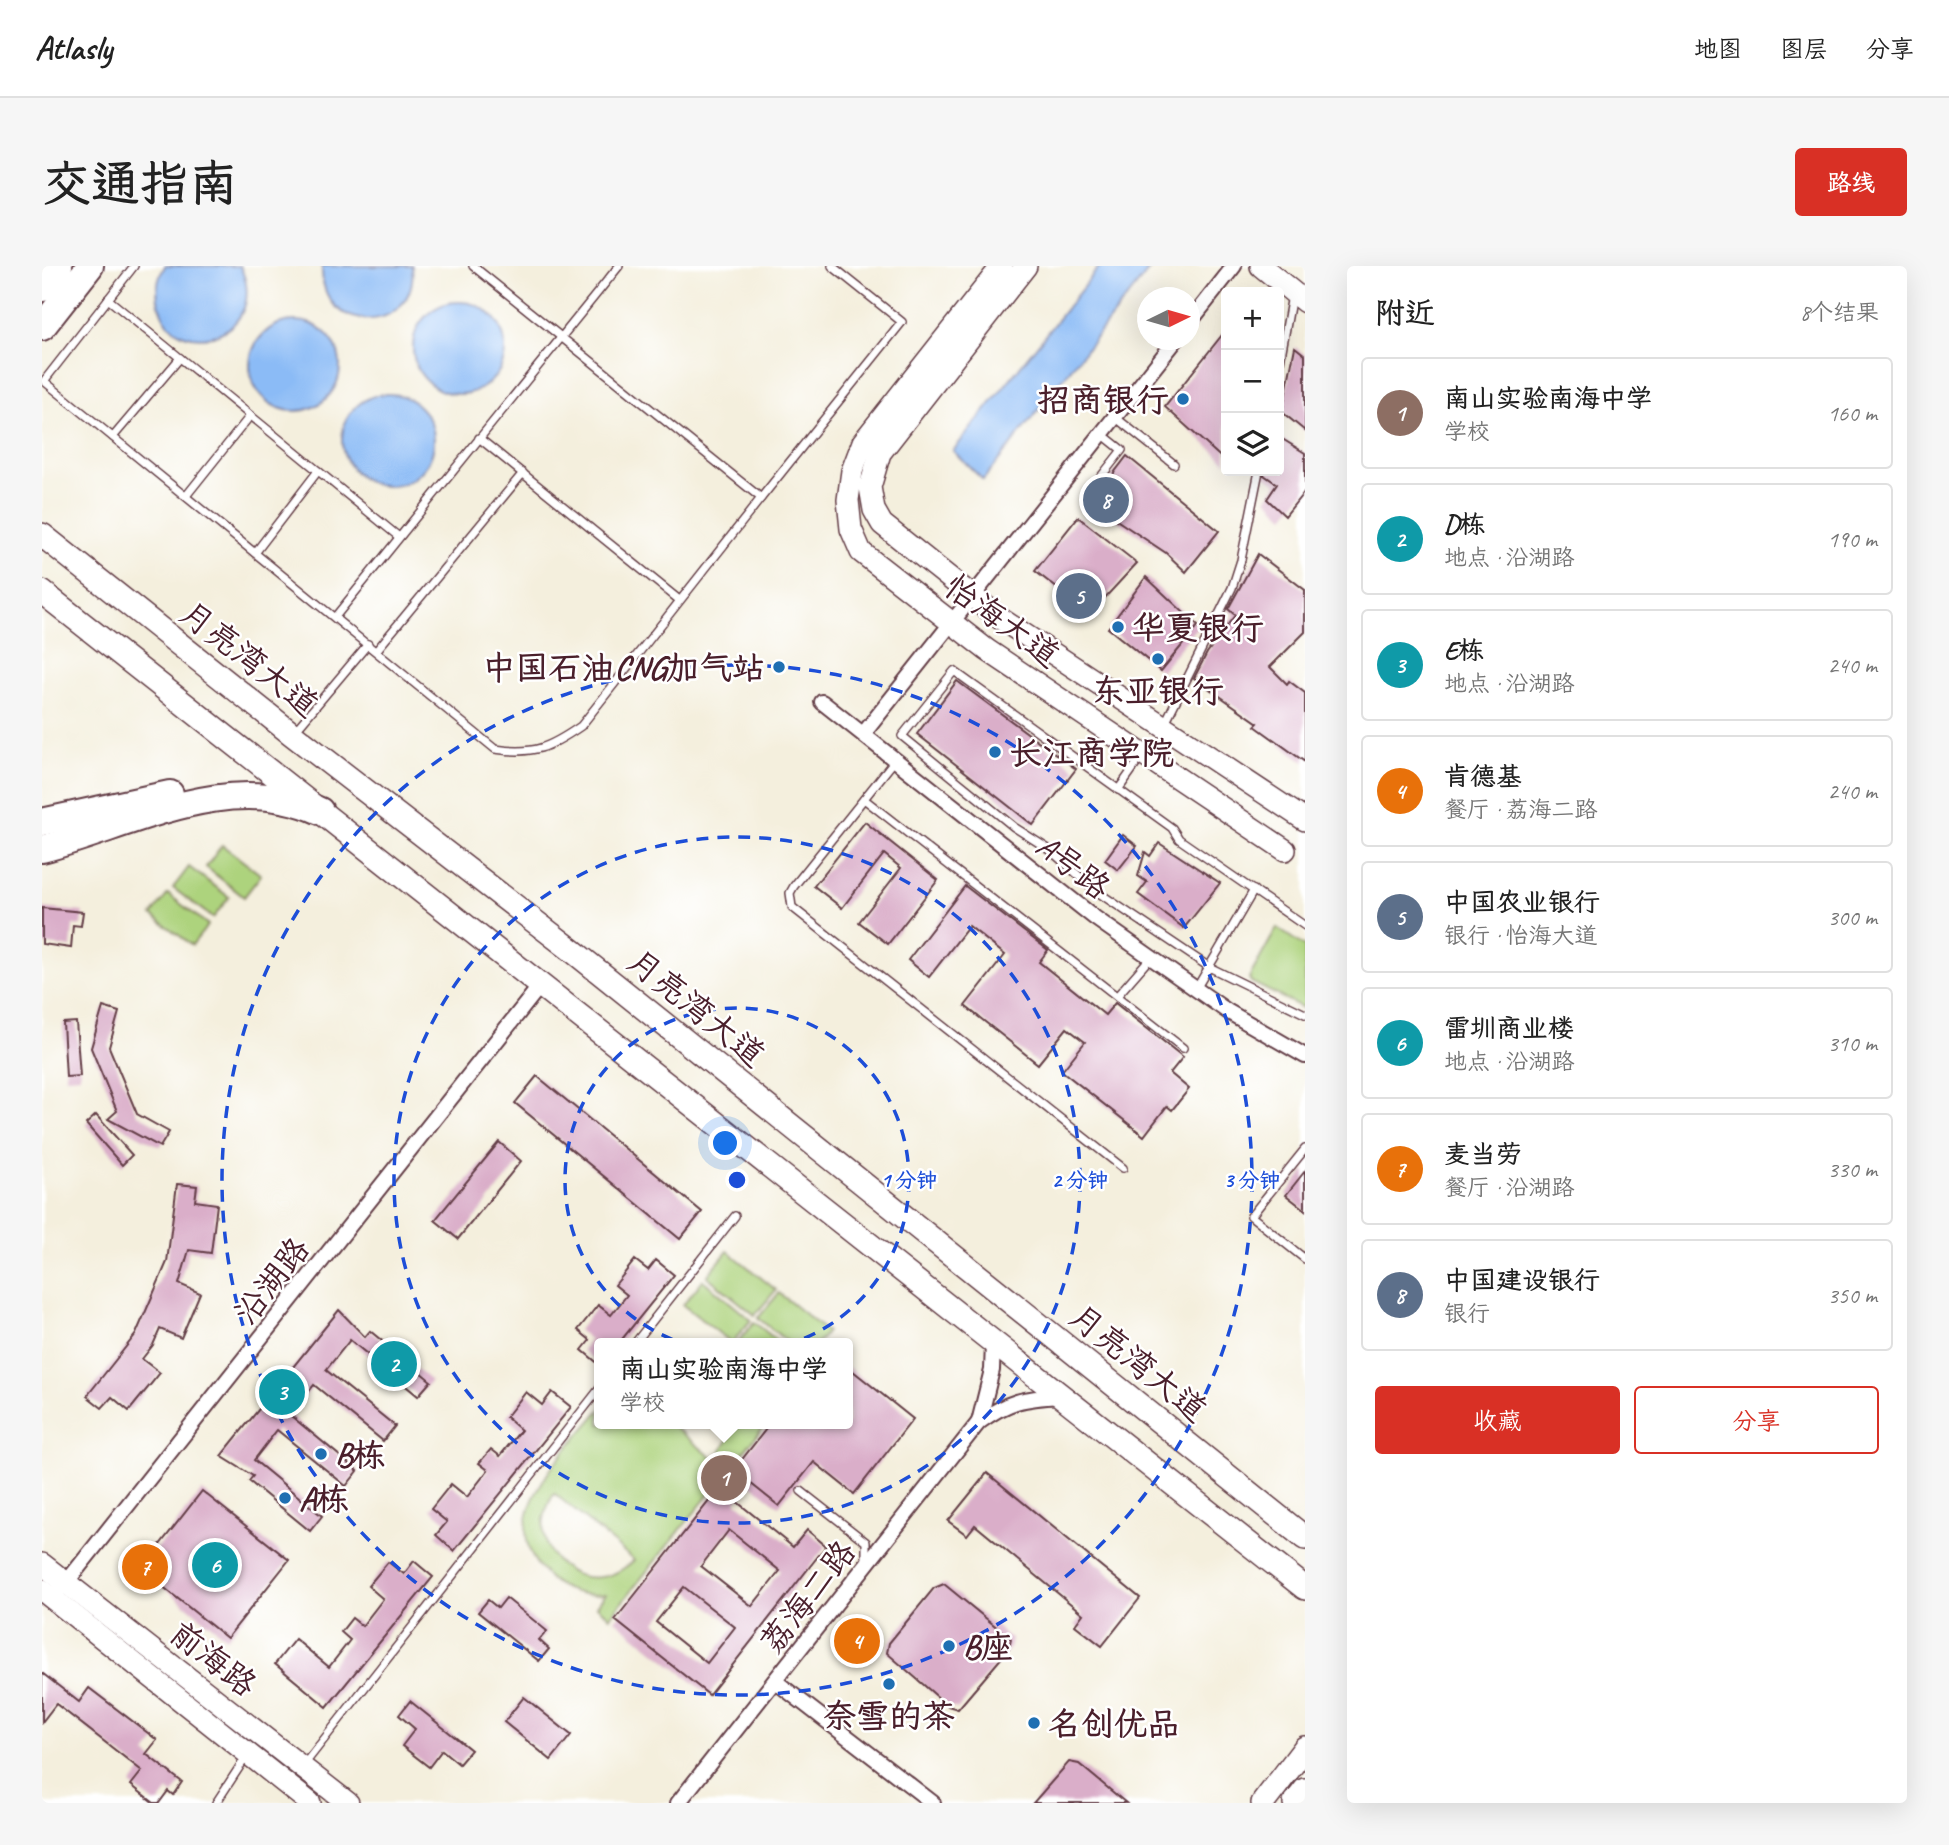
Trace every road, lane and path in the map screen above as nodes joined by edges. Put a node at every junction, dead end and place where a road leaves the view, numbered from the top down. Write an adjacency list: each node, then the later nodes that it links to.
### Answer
1 (60, 266): 12 (highway)
2 (90, 266): 16 (highway)
3 (134, 266): 14 (lane)
4 (473, 266): 17 (lane)
5 (606, 266): 11 (lane)
6 (832, 266): 33 (lane)
7 (1002, 266): 26 (street)
8 (1026, 266): 26 (street)
9 (1234, 266): 15 (street)
10 (1261, 266): 13 (street)
11 (616, 269): 17 (lane)
12 (42, 288)
13 (1299, 297): 19 (lane)
14 (108, 299): 20 (lane); 24 (lane)
15 (1200, 309)
16 (42, 327)
17 (561, 337): 25 (lane); 33 (lane)
18 (1168, 350): 22 (street)
19 (1284, 350)
20 (180, 358): 21 (lane); 24 (lane)
21 (250, 415): 28 (lane); 32 (lane)
22 (1115, 417): 23 (street); 27 (lane)
23 (1101, 434): 31 (lane); 38 (street)
24 (113, 437): 32 (lane)
25 (480, 438): 29 (lane); 35 (lane)
26 (872, 448): 38 (street, 怡海大道); 41 (street, 怡海大道)
27 (1174, 464)
28 (318, 471): 35 (lane); 36 (lane)
29 (523, 473): 39 (lane); 43 (lane)
30 (1258, 476): 45 (lane)
31 (1088, 493)
32 (186, 496): 36 (lane)
33 (761, 498): 39 (lane)
34 (42, 535): 47 (main road, 月亮湾大道)
35 (399, 537): 40 (lane)
36 (255, 553): 40 (lane)
37 (42, 592): 53 (main road)
38 (972, 597): 41 (street); 45 (street, 怡海大道)
39 (678, 599): 43 (lane)
40 (335, 617): 42 (lane)
41 (951, 622): 46 (street); 48 (street, 怡海大道)
42 (368, 644): 43 (lane); 47 (lane)
43 (376, 651)
44 (822, 702): 46 (street, A号路)
45 (1164, 727): 54 (street, 怡海大道)
46 (864, 733): 49 (street, A号路)
47 (292, 734): 78 (main road, 月亮湾大道)
48 (1143, 755): 50 (lane); 57 (street, 怡海大道)
49 (895, 760): 52 (lane); 60 (street, A号路)
50 (1118, 790): 58 (lane); 61 (lane)
51 (248, 795): 53 (highway); 55 (highway); 56 (highway)
52 (864, 799): 64 (lane); 69 (lane)
53 (320, 811): 62 (main road)
54 (1305, 820)
55 (42, 822)
56 (42, 849)
57 (1286, 850)
58 (1254, 890): 59 (lane); 61 (lane)
59 (1305, 926)
60 (1150, 957): 63 (street, A号路); 64 (lane)
61 (1209, 967): 63 (lane); 65 (lane)
62 (539, 987): 73 (main road); 82 (street, 沿湖路)
63 (1196, 989): 67 (street, A号路)
64 (1117, 996): 66 (lane)
65 (1305, 1014)
66 (1183, 1048)
67 (1305, 1056)
68 (1305, 1149): 71 (lane)
69 (1122, 1168)
70 (735, 1216): 72 (lane)
71 (1305, 1259)
72 (639, 1338)
73 (993, 1343): 75 (main road); 76 (street, 荔海二路)
74 (594, 1396): 86 (lane)
75 (1060, 1396): 76 (street, 荔海二路); 81 (main road)
76 (979, 1423): 80 (street, 荔海二路)
77 (800, 1491): 80 (lane)
78 (1305, 1538)
79 (42, 1564): 82 (street, 前海路)
80 (866, 1565): 83 (street, 荔海二路)
81 (1304, 1588)
82 (51, 1594): 85 (street, 前海路); 86 (street, 前海路)
83 (775, 1681): 91 (street, 荔海二路); 92 (street)
84 (1305, 1748): 93 (main road)
85 (248, 1753): 88 (lane); 89 (street, 前海路)
86 (303, 1767): 90 (street, 前海路)
87 (1305, 1790): 94 (main road)
88 (216, 1803)
89 (310, 1803)
90 (348, 1803)
91 (678, 1803)
92 (933, 1803)
93 (1263, 1803)
94 (1295, 1803)

